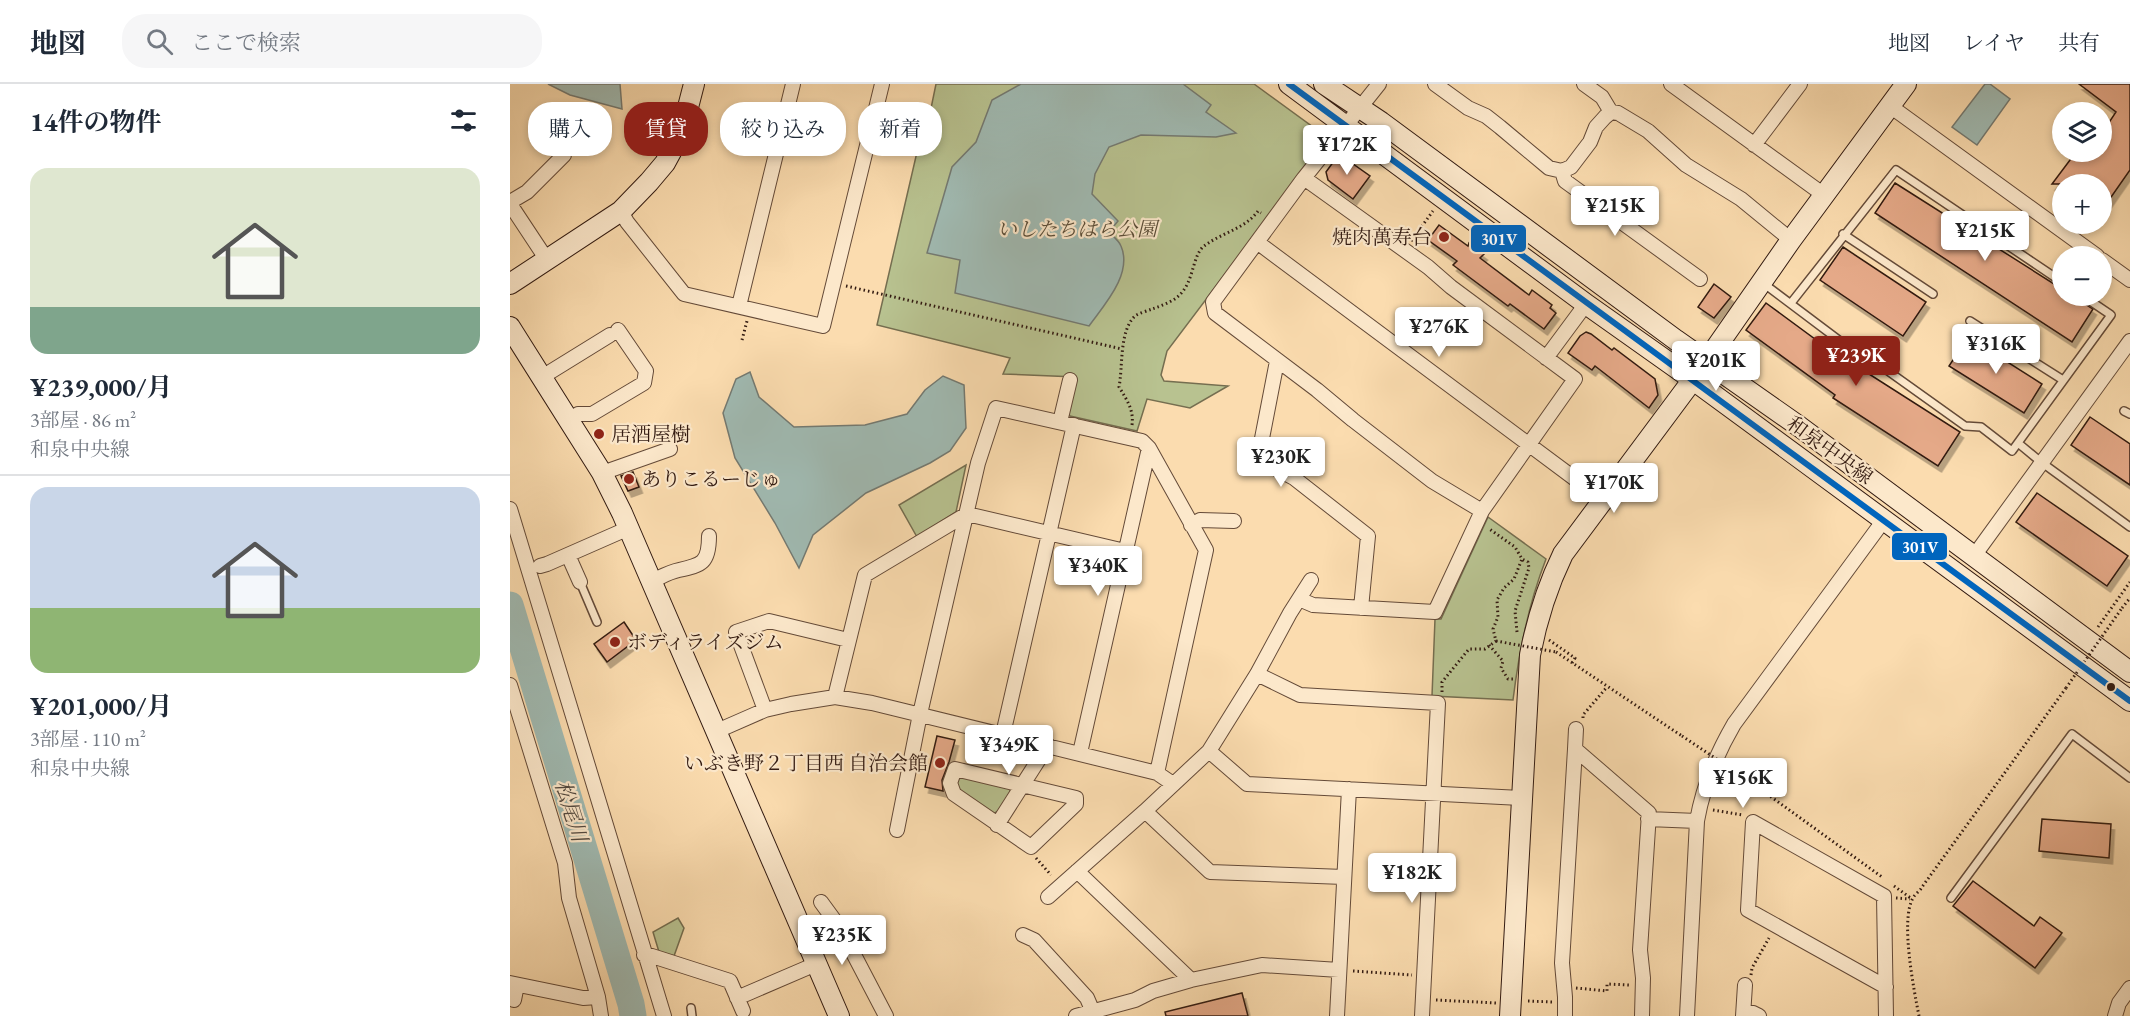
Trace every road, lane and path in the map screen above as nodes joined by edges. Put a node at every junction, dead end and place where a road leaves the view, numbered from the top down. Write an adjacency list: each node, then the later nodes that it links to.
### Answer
1 (694, 84): 25 (street)
2 (793, 84): 43 (street)
3 (882, 84): 39 (street)
4 (1288, 84): 15 (street, 和泉中央線)
5 (1324, 84): 13 (street, 和泉中央線)
6 (1378, 84): 13 (street)
7 (1435, 84): 19 (street)
8 (1584, 84): 14 (street)
9 (1671, 84): 16 (street)
10 (1800, 84): 16 (street)
11 (1906, 84): 12 (street)
12 (1890, 106): 22 (street); 30 (street)
13 (1359, 108): 15 (street); 51 (street, 和泉中央線)
14 (1611, 112): 19 (street); 28 (street)
15 (1344, 126): 20 (street); 42 (street, 和泉中央線)
16 (1754, 146): 22 (street)
17 (563, 156): 18 (street)
18 (548, 171): 21 (street); 23 (street)
19 (1562, 171): 35 (street)
20 (1304, 178): 26 (street); 31 (street)
21 (559, 181)
22 (1824, 195): 28 (street)
23 (510, 203): 32 (street)
24 (1433, 211): 31 (path)
25 (621, 212): 32 (street); 43 (street)
26 (1272, 221): 29 (street); 48 (path)
27 (1843, 234): 34 (lane); 40 (lane); 41 (lane)
28 (1791, 240): 37 (street)
29 (1257, 242): 50 (street); 62 (street)
30 (2083, 246)
31 (1404, 250): 49 (street)
32 (547, 260): 38 (street)
33 (2112, 267): 36 (street)
34 (2052, 275)
35 (1700, 279)
36 (2130, 280)
37 (1761, 282): 41 (lane); 51 (street)
38 (510, 284)
39 (834, 284): 43 (street); 48 (path)
40 (1933, 294)
41 (1791, 303): 61 (lane)
42 (1586, 304): 49 (street); 55 (street, 和泉中央線)
43 (739, 306)
44 (2098, 306): 57 (lane)
45 (1970, 321): 57 (lane)
46 (510, 327): 54 (street)
47 (2130, 341): 65 (street)
48 (1122, 349): 60 (path)
49 (1546, 357): 62 (street)
50 (1277, 361): 70 (street); 89 (street)
51 (1706, 362): 55 (street); 80 (street, 和泉中央線)
52 (660, 365): 53 (street)
53 (646, 371): 54 (street); 58 (street)
54 (542, 377): 58 (street)
55 (1692, 379): 67 (street); 71 (street, 和泉中央線)
56 (1070, 380): 59 (street)
57 (2063, 380): 61 (lane)
58 (569, 419): 66 (street)
59 (1067, 424): 60 (street); 69 (street); 76 (street)
60 (1130, 439): 63 (street)
61 (2018, 443): 65 (lane)
62 (1528, 444): 67 (street); 70 (street)
63 (1149, 448): 73 (street); 78 (street)
64 (670, 449): 66 (street)
65 (2042, 462): 74 (lane); 80 (street)
66 (602, 472): 75 (street)
67 (1602, 499): 124 (street)
68 (510, 509): 146 (street)
69 (967, 514): 76 (street); 93 (street); 107 (street)
70 (1479, 516): 81 (path); 89 (street)
71 (1884, 520): 105 (street, 和泉中央線); 129 (street)
72 (1234, 521): 73 (street)
73 (1191, 525): 116 (street)
74 (2130, 527)
75 (629, 528): 79 (street); 84 (street)
76 (1049, 533): 78 (street); 111 (street)
77 (710, 536): 84 (street)
78 (1125, 551): 115 (street)
79 (568, 555): 82 (street); 85 (street)
80 (1974, 556): 98 (street, 和泉中央線)
81 (1522, 559): 94 (path); 96 (path)
82 (540, 566)
83 (1311, 580): 88 (street)
84 (652, 581): 110 (street)
85 (580, 582): 90 (lane)
86 (2130, 582): 91 (path)
87 (2130, 598): 140 (path, bridge)
88 (1299, 599): 89 (street); 99 (street)
89 (1361, 608)
90 (597, 622)
91 (2098, 627)
92 (1545, 637): 97 (path)
93 (848, 640): 104 (street); 106 (street)
94 (1496, 641): 95 (path); 97 (path, bridge)
95 (1489, 645): 100 (path); 101 (path)
96 (1515, 648)
97 (1572, 663): 103 (path)
98 (2130, 672)
99 (1257, 674): 114 (street); 123 (street)
100 (1448, 674)
101 (1517, 680)
102 (510, 685): 158 (street)
103 (1607, 687): 108 (path); 119 (path, bridge)
104 (835, 697): 106 (street); 107 (street)
105 (2130, 701)
106 (765, 710): 110 (street)
107 (920, 714): 111 (street); 131 (street)
108 (1583, 715)
109 (1576, 729): 113 (street)
110 (717, 731): 148 (street)
111 (1003, 734): 112 (street)
112 (1048, 745): 115 (street); 120 (street)
113 (1575, 749): 128 (street); 156 (street)
114 (1209, 751): 121 (street); 122 (street)
115 (1080, 753): 116 (street)
116 (1157, 772): 121 (street)
117 (1721, 775): 119 (path)
118 (2130, 778): 139 (lane)
119 (1752, 783): 135 (path)
120 (1022, 784): 130 (street); 130 (street); 132 (street)
121 (1173, 784): 126 (street)
122 (1349, 789): 123 (street); 134 (street)
123 (1434, 793): 124 (street); 150 (street)
124 (1521, 798): 163 (street)
125 (1711, 809): 127 (path)
126 (1145, 811): 133 (street); 134 (street)
127 (1731, 813)
128 (1648, 819): 129 (street); 154 (street)
129 (1697, 821): 175 (street)
130 (997, 825): 132 (street)
131 (897, 830)
132 (1031, 847): 136 (path)
133 (1077, 871): 136 (street); 151 (street)
134 (1344, 877): 149 (street)
135 (1884, 879)
136 (1060, 885): 138 (street)
137 (1893, 885): 140 (path)
138 (1048, 897)
139 (1951, 898)
140 (1912, 899): 178 (path)
141 (821, 902): 162 (street)
142 (1776, 925): 147 (path); 155 (street); 155 (street)
143 (1023, 935): 145 (street)
144 (1054, 939): 145 (street)
145 (1042, 949): 165 (street)
146 (644, 955): 159 (street); 168 (street)
147 (1755, 962)
148 (816, 964): 159 (street); 169 (street)
149 (1339, 970): 150 (path); 151 (street); 171 (street)
150 (1424, 975): 160 (street)
151 (1191, 980): 165 (street)
152 (513, 984): 158 (street); 161 (street)
153 (1744, 985): 166 (street)
154 (1643, 986): 156 (path); 174 (street)
155 (1886, 987): 177 (street)
156 (1565, 988): 173 (street)
157 (2130, 988): 179 (street)
158 (598, 997): 167 (street)
159 (737, 998): 164 (street)
160 (1423, 999): 163 (path); 172 (street)
161 (514, 1000)
162 (886, 1006)
163 (1505, 1009)
164 (743, 1011)
165 (1093, 1012): 170 (street)
166 (1744, 1014): 176 (street)
167 (601, 1016)
168 (664, 1016)
169 (839, 1016)
170 (1076, 1016)
171 (1337, 1016)
172 (1422, 1016)
173 (1565, 1016)
174 (1642, 1016)
175 (1687, 1016)
176 (1759, 1016)
177 (1886, 1016)
178 (1919, 1016)
179 (2115, 1016)

